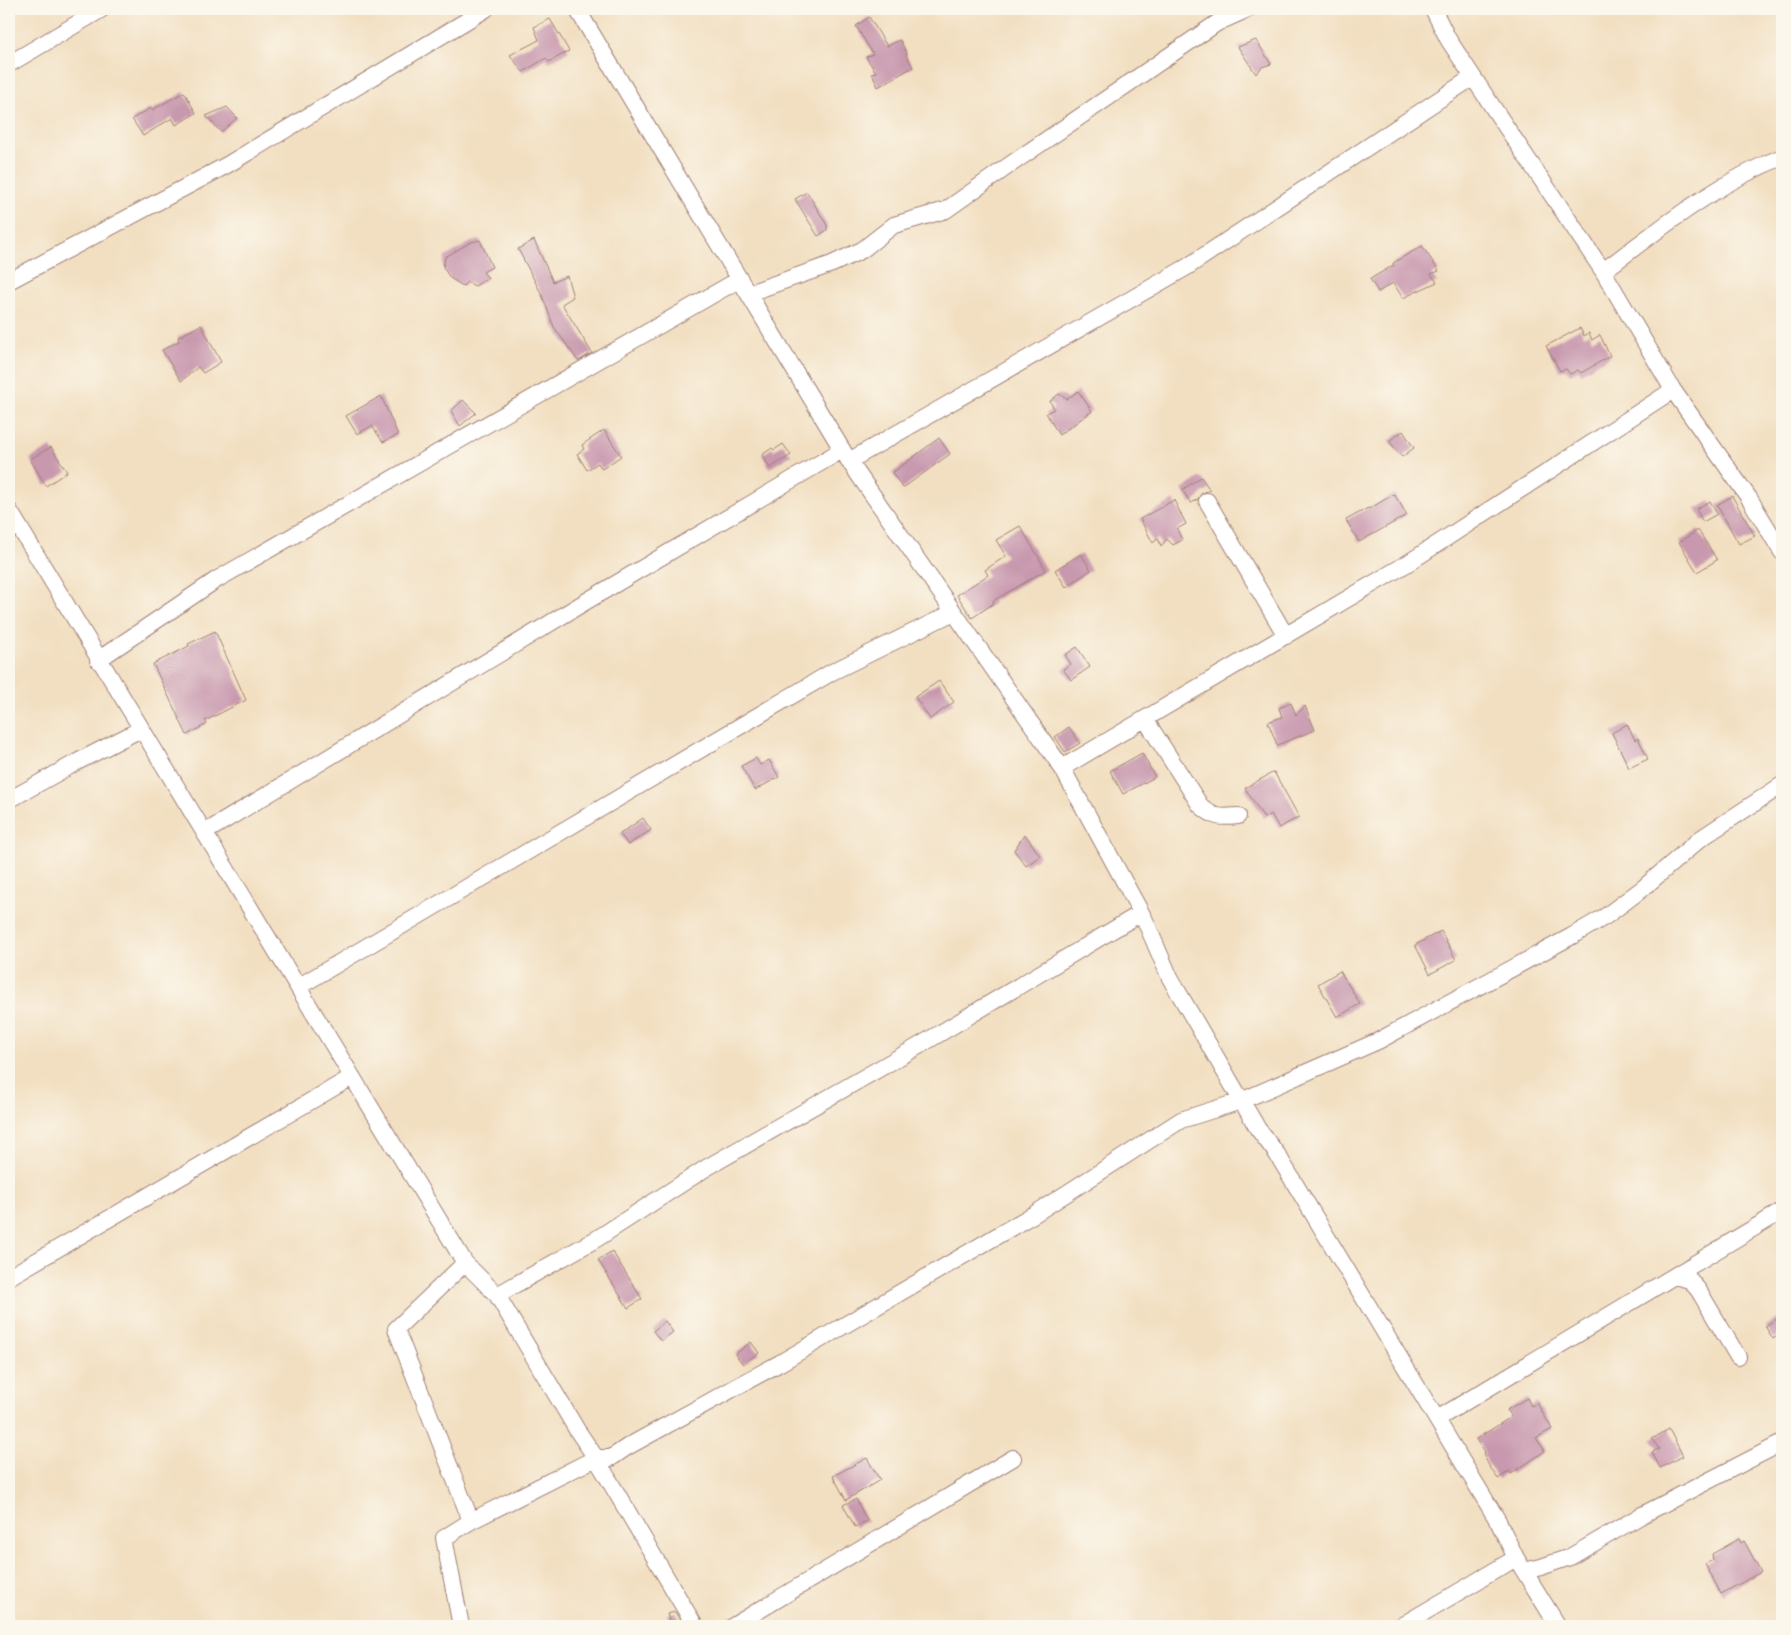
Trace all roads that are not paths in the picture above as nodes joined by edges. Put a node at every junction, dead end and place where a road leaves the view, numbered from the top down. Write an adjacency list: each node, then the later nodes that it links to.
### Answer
1 (102, 9): 6 (street)
2 (486, 9): 11 (street)
3 (577, 9): 10 (street)
4 (1248, 9): 12 (street)
5 (1433, 9): 7 (street)
6 (9, 64)
7 (1473, 77): 9 (street); 14 (street)
8 (1782, 157): 9 (street)
9 (1603, 271): 13 (street)
10 (740, 279): 12 (street); 20 (street)
11 (9, 281)
12 (749, 293): 14 (street)
13 (1673, 390): 17 (street); 19 (street)
14 (845, 455): 18 (street); 27 (street)
15 (1206, 501): 19 (street)
16 (9, 510): 20 (street)
17 (1782, 552)
18 (952, 613): 23 (street); 29 (street)
19 (1286, 636): 21 (street)
20 (98, 660): 22 (street)
21 (1145, 719): 23 (street); 26 (street)
22 (141, 729): 25 (street); 27 (street)
23 (1062, 768): 28 (street)
24 (1782, 785): 31 (street)
25 (9, 800)
26 (1238, 816)
27 (204, 833): 29 (street)
28 (1141, 913): 31 (street); 36 (street)
29 (298, 987): 30 (street)
30 (352, 1077): 33 (street); 35 (street)
31 (1241, 1101): 38 (street); 40 (street)
32 (1782, 1212): 34 (street)
33 (465, 1263): 36 (street); 42 (street)
34 (1674, 1276): 37 (street); 38 (street)
35 (9, 1277)
36 (496, 1295): 40 (street)
37 (1738, 1357)
38 (1438, 1419): 43 (street)
39 (1782, 1443): 43 (street)
40 (596, 1458): 42 (street); 45 (street)
41 (1013, 1458): 46 (street)
42 (471, 1521): 44 (street)
43 (1520, 1565): 47 (street); 48 (street)
44 (461, 1626)
45 (695, 1626)
46 (733, 1626)
47 (1401, 1626)
48 (1558, 1626)

